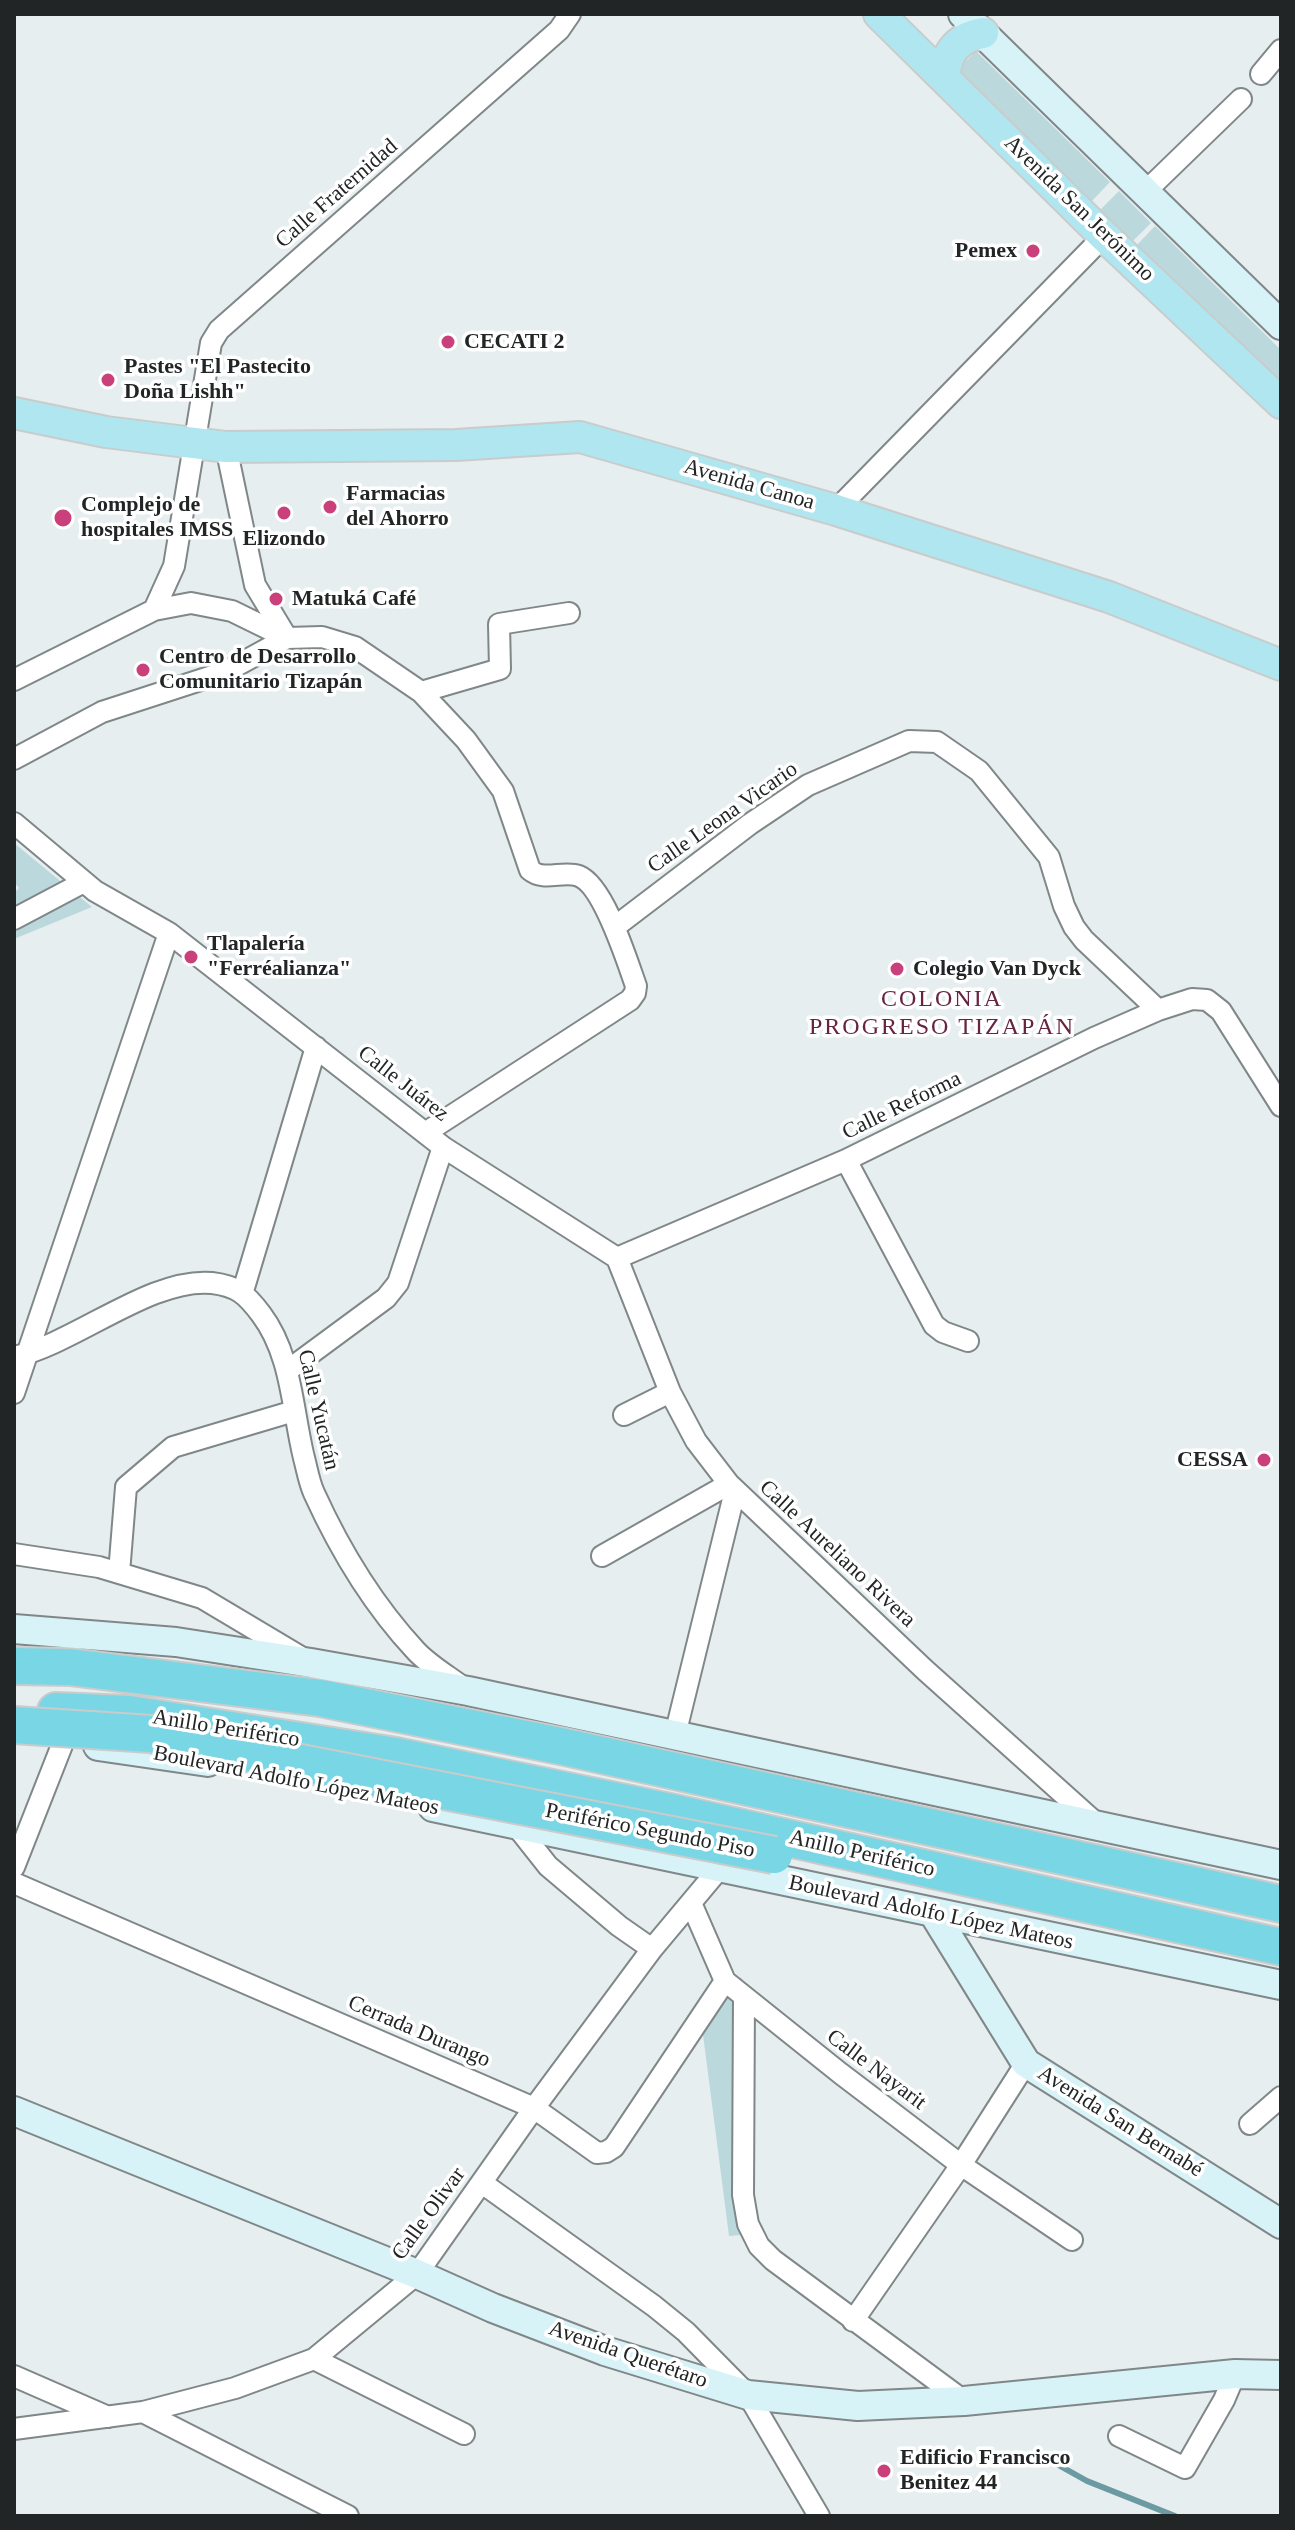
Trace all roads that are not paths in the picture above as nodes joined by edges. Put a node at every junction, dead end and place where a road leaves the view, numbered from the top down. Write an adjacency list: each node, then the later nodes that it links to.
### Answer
1 (570, 14): 13 (street, Calle Fraternidad)
2 (879, 14): 6 (main road, Avenida San Jerónimo)
3 (973, 23): 6 (main road); 8 (main road)
4 (1281, 50): 5 (street)
5 (1261, 74)
6 (945, 76): 9 (main road, Avenida San Jerónimo)
7 (1241, 99): 8 (street)
8 (1144, 193): 10 (main road)
9 (1104, 236): 11 (main road, Avenida San Jerónimo); 15 (street)
10 (1281, 325)
11 (1281, 403)
12 (14, 413): 13 (main road, Avenida Canoa)
13 (194, 442): 14 (main road, Avenida Canoa); 16 (street, Calle Fraternidad)
14 (226, 447): 15 (main road, Avenida Canoa); 18 (street)
15 (836, 510): 19 (main road, Avenida Canoa)
16 (154, 610): 18 (street); 20 (street)
17 (569, 613): 21 (street)
18 (287, 638): 21 (street); 22 (street)
19 (1281, 665)
20 (14, 680)
21 (421, 692): 26 (street)
22 (14, 759)
23 (14, 823): 24 (street, Calle Juárez)
24 (84, 882): 25 (street); 27 (street, Calle Juárez)
25 (14, 919)
26 (616, 926): 28 (street, Calle Leona Vicario); 31 (street)
27 (169, 933): 29 (street, Calle Juárez); 37 (street)
28 (1158, 1010): 30 (street, Calle Reforma); 33 (street, Calle Reforma)
29 (316, 1047): 31 (street, Calle Juárez); 35 (street)
30 (1281, 1106)
31 (425, 1133): 32 (street, Calle Juárez)
32 (443, 1147): 34 (street, Calle Juárez); 38 (street)
33 (846, 1160): 34 (street, Calle Reforma); 36 (street)
34 (617, 1258): 39 (street, Calle Aureliano Rivera)
35 (243, 1291): 37 (street); 38 (street, Calle Yucatán)
36 (968, 1341)
37 (20, 1355): 40 (street)
38 (287, 1371): 41 (street, Calle Yucatán)
39 (670, 1392): 42 (street); 43 (street, Calle Aureliano Rivera)
40 (14, 1393)
41 (294, 1411): 46 (street); 51 (street, Calle Yucatán)
42 (624, 1415)
43 (732, 1488): 45 (street); 54 (street); 59 (street, Calle Aureliano Rivera)
44 (14, 1554): 46 (street)
45 (602, 1556)
46 (119, 1573): 49 (street)
47 (14, 1629): 49 (main road)
48 (14, 1652): 64 (highway)
49 (311, 1663): 51 (main road)
50 (14, 1666): 67 (highway, Anillo Periférico)
51 (468, 1691): 54 (main road)
52 (14, 1710): 57 (highway, Anillo Periférico)
53 (14, 1725): 71 (highway, Periférico Segundo Piso, bridge)
54 (675, 1735): 59 (main road)
55 (14, 1740): 56 (main road, Boulevard Adolfo López Mateos)
56 (64, 1740): 58 (main road, Boulevard Adolfo López Mateos); 62 (street)
57 (675, 1813): 60 (highway); 69 (highway, Anillo Periférico)
58 (514, 1823): 60 (main road, Boulevard Adolfo López Mateos); 70 (street)
59 (1101, 1828): 61 (main road)
60 (594, 1841): 63 (main road, Boulevard Adolfo López Mateos)
61 (1281, 1865)
62 (14, 1867)
63 (719, 1869): 66 (street, Calle Olivar); 68 (main road, Boulevard Adolfo López Mateos)
64 (1281, 1882)
65 (14, 1883): 77 (street, Cerrada Durango)
66 (691, 1903): 70 (street, Calle Olivar); 72 (street, Calle Nayarit)
67 (1281, 1904)
68 (934, 1914): 73 (main road, Boulevard Adolfo López Mateos); 75 (main road, Avenida San Bernabé)
69 (1281, 1947)
70 (652, 1949): 77 (street, Calle Olivar)
71 (1281, 1968)
72 (725, 1981): 74 (street, Calle Nayarit); 77 (street, Cerrada Durango)
73 (1281, 1985)
74 (744, 1997): 80 (street, Calle Nayarit); 85 (street)
75 (1026, 2063): 80 (street); 82 (main road, Avenida San Bernabé)
76 (1281, 2097): 79 (street)
77 (534, 2108): 81 (street, Calle Olivar)
78 (14, 2111): 84 (main road, Avenida Querétaro)
79 (1250, 2124)
80 (961, 2165): 83 (street, Calle Nayarit); 85 (street)
81 (482, 2183): 84 (street, Calle Olivar); 90 (street)
82 (1281, 2224)
83 (1072, 2240)
84 (417, 2274): 86 (street, Calle Olivar); 90 (main road, Avenida Querétaro)
85 (853, 2321): 91 (street)
86 (314, 2359): 92 (street, Calle Olivar); 95 (street)
87 (1235, 2374): 88 (main road, Avenida Querétaro); 91 (main road, Avenida Querétaro); 96 (street)
88 (1281, 2375)
89 (14, 2376): 93 (street)
90 (748, 2395): 91 (main road, Avenida Querétaro); 98 (street)
91 (964, 2401)
92 (143, 2412): 93 (street, Calle Olivar); 97 (street)
93 (108, 2417): 94 (street, Calle Olivar)
94 (14, 2429)
95 (464, 2434)
96 (1119, 2436)
97 (348, 2516)
98 (819, 2516)

